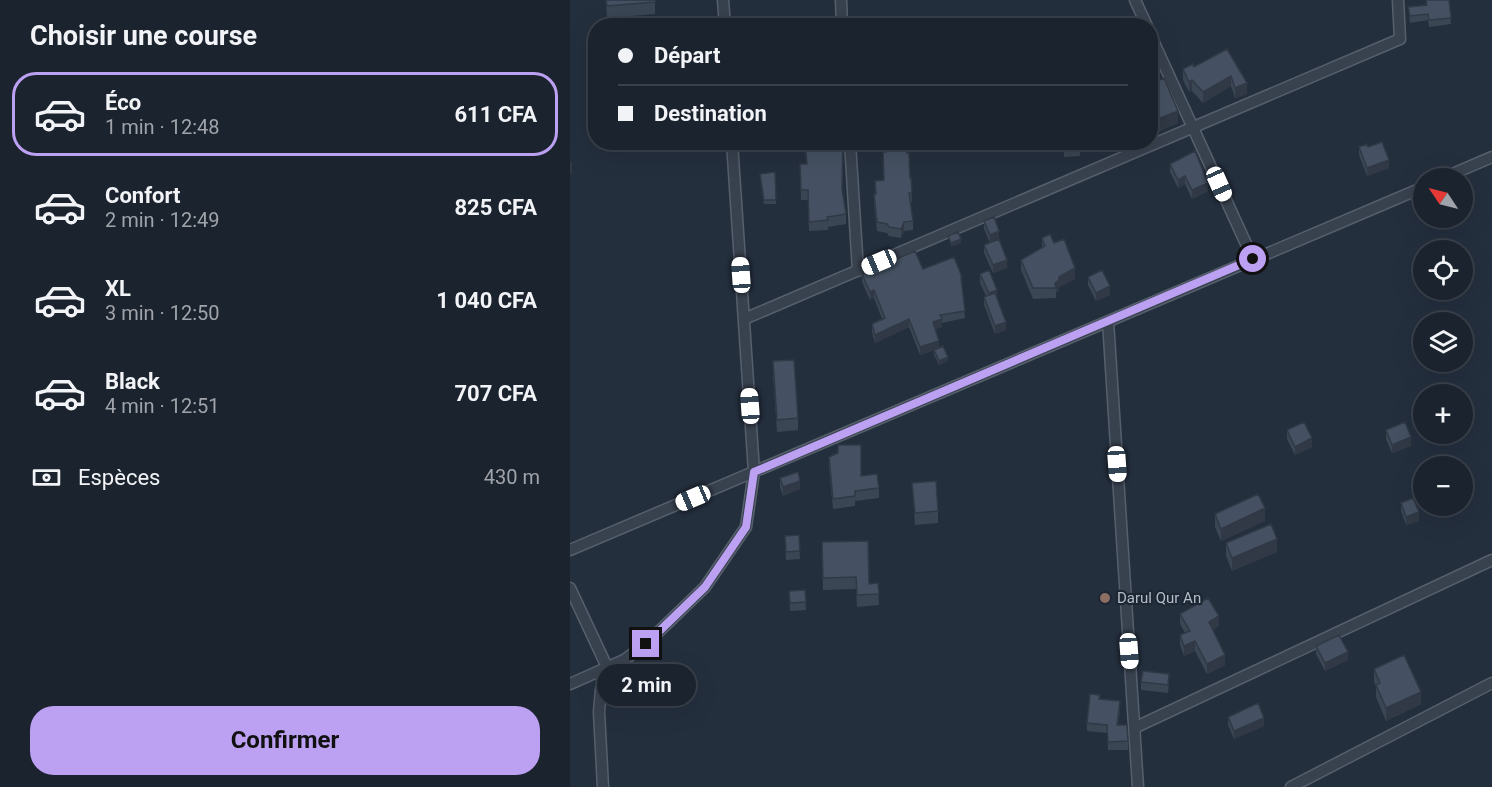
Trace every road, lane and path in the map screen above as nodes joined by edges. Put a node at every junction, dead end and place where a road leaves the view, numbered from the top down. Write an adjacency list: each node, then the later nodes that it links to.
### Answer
1 (723, 0): 5 (street)
2 (841, 0): 6 (street)
3 (1135, 0): 7 (street)
4 (1398, 0): 9 (street)
5 (724, 18)
6 (842, 18)
7 (1143, 18)
8 (1158, 51): 9 (street)
9 (1193, 128): 10 (street); 17 (street)
10 (1158, 143)
11 (733, 150): 19 (street)
12 (850, 150): 18 (street)
13 (1141, 150): 18 (street)
14 (1492, 158): 15 (street)
15 (1468, 168)
16 (1413, 192): 17 (street)
17 (1253, 259): 20 (street)
18 (858, 271): 19 (street)
19 (744, 319): 21 (street)
20 (1108, 321): 21 (street); 28 (street)
21 (754, 472): 22 (street); 25 (street)
22 (570, 550)
23 (1492, 560): 28 (street)
24 (570, 588): 25 (street)
25 (607, 668): 27 (street); 29 (street)
26 (1492, 683): 31 (street)
27 (570, 684)
28 (1134, 728): 30 (street)
29 (603, 787)
30 (1138, 787)
31 (1291, 787)

